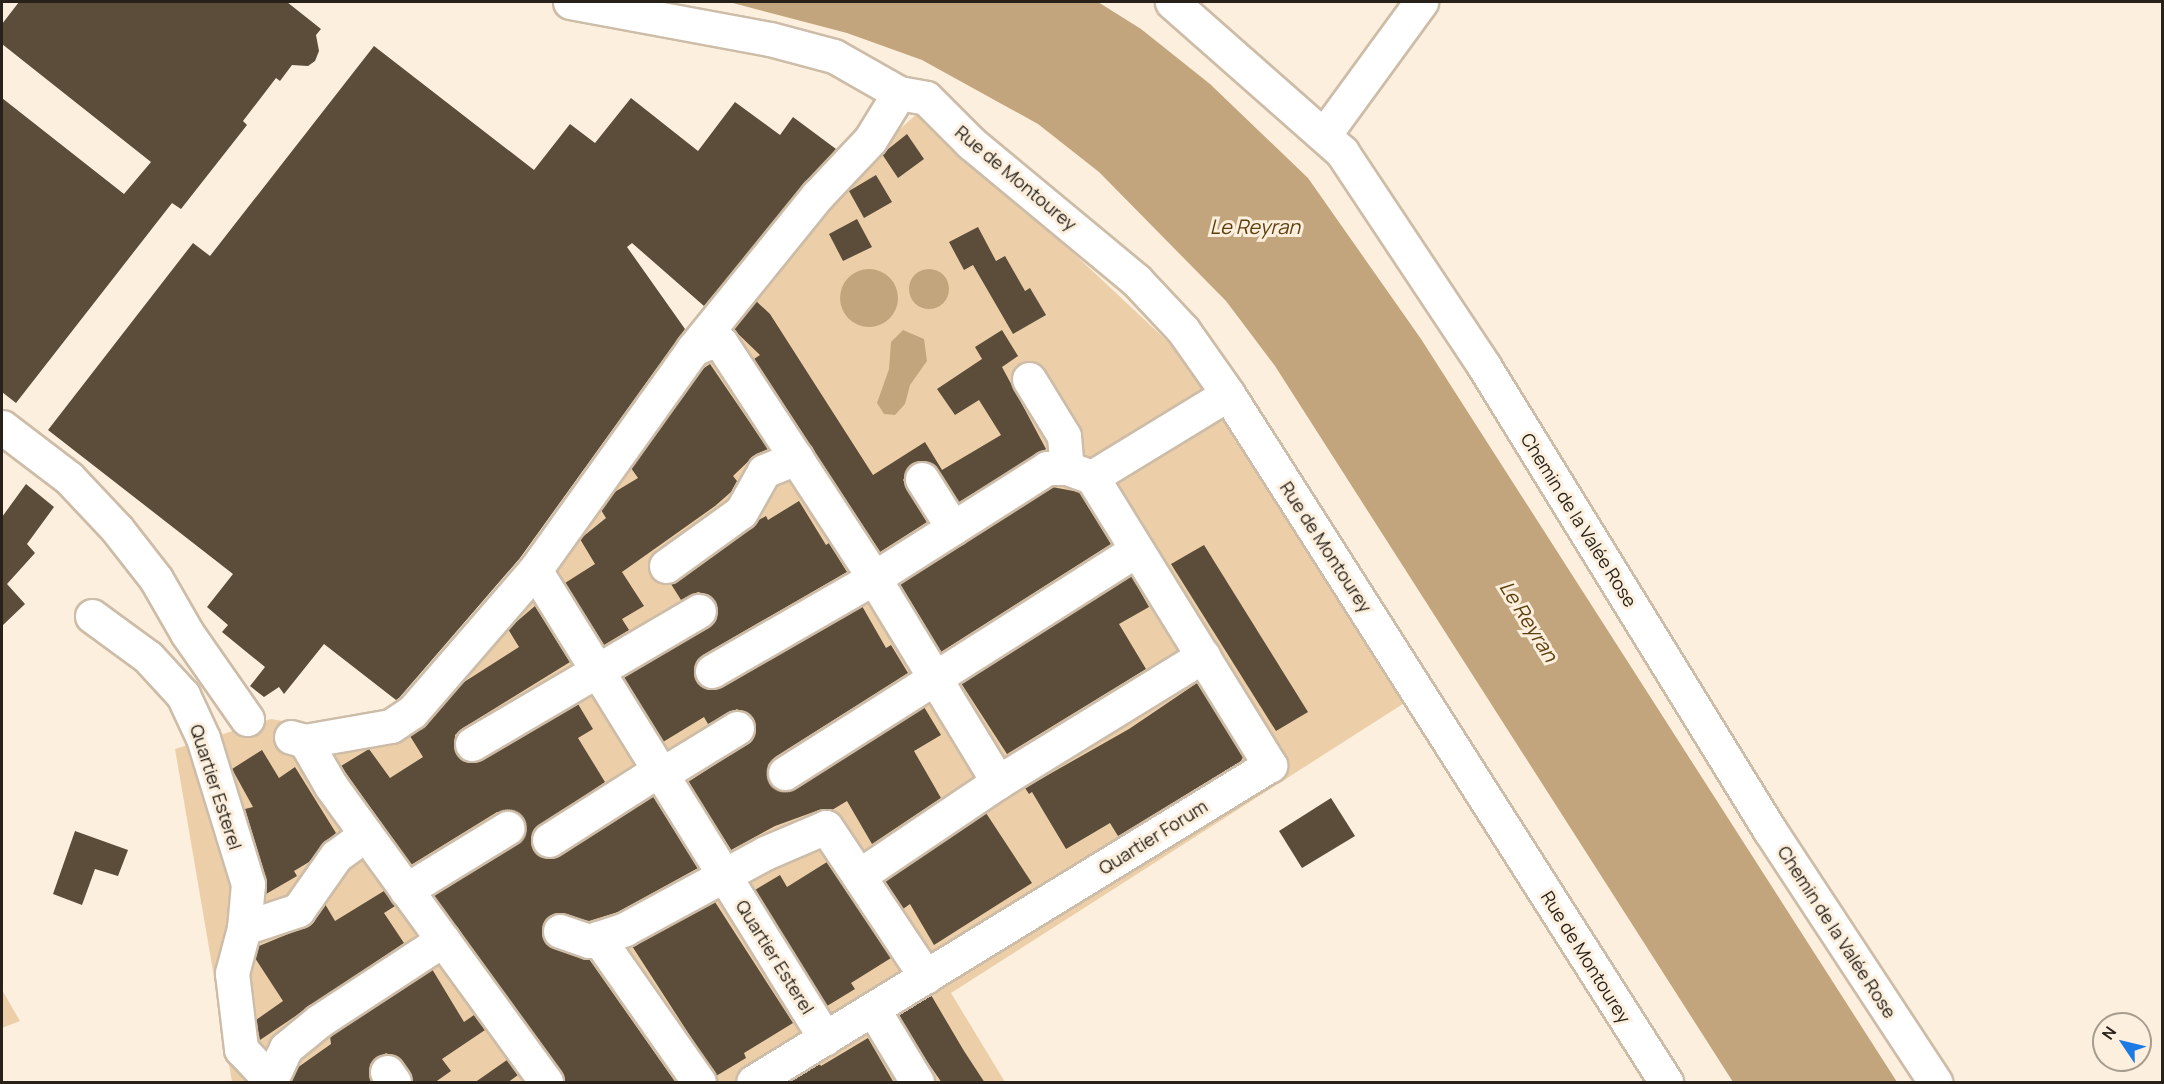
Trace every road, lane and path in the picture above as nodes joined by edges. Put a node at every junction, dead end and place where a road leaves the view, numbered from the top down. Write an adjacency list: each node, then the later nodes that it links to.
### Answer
1 (570, 2): 4 (street, Rue de Montourey)
2 (1172, 2): 5 (street, Chemin de la Valée Rose)
3 (1421, 2): 5 (street)
4 (899, 93): 6 (street); 8 (street, Rue de Montourey)
5 (1324, 135): 49 (street, Chemin de la Valée Rose)
6 (693, 349): 10 (street); 16 (street)
7 (1029, 379): 11 (street, Quartier Forum)
8 (1228, 394): 11 (street); 48 (street, Rue de Montourey)
9 (2, 427): 24 (street)
10 (796, 458): 15 (street); 17 (street)
11 (1080, 472): 13 (street); 14 (street, Quartier Forum)
12 (922, 479): 13 (street)
13 (953, 528): 17 (street)
14 (1136, 550): 20 (street, Quartier Forum); 23 (street)
15 (666, 566)
16 (535, 570): 22 (street, Quartier Esterel); 31 (street)
17 (874, 578): 21 (street); 23 (street)
18 (699, 611): 22 (street)
19 (92, 616): 36 (street, Quartier Esterel)
20 (1203, 656): 29 (street); 40 (street, Quartier Forum)
21 (712, 671)
22 (599, 673): 26 (street); 27 (street, Quartier Esterel)
23 (934, 680): 28 (street); 29 (street)
24 (247, 719)
25 (737, 728): 27 (street)
26 (472, 744)
27 (661, 772): 32 (street); 34 (street, Quartier Esterel)
28 (785, 773)
29 (998, 782): 33 (street)
30 (507, 828): 35 (street)
31 (366, 834): 35 (street); 36 (street)
32 (549, 840)
33 (860, 875): 34 (street); 40 (street)
34 (725, 876): 38 (street); 42 (street, Quartier Esterel)
35 (406, 890): 39 (street)
36 (244, 928): 44 (street, Quartier Esterel)
37 (560, 931): 38 (street)
38 (598, 938): 46 (street)
39 (443, 940): 44 (street, Quartier Esterel); 45 (street)
40 (926, 977): 41 (street)
41 (873, 1009): 42 (street); 47 (street)
42 (825, 1038): 43 (street)
43 (763, 1080)
44 (271, 1081)
45 (546, 1083)
46 (699, 1083)
47 (917, 1083)
48 (1666, 1083)
49 (1935, 1083)

